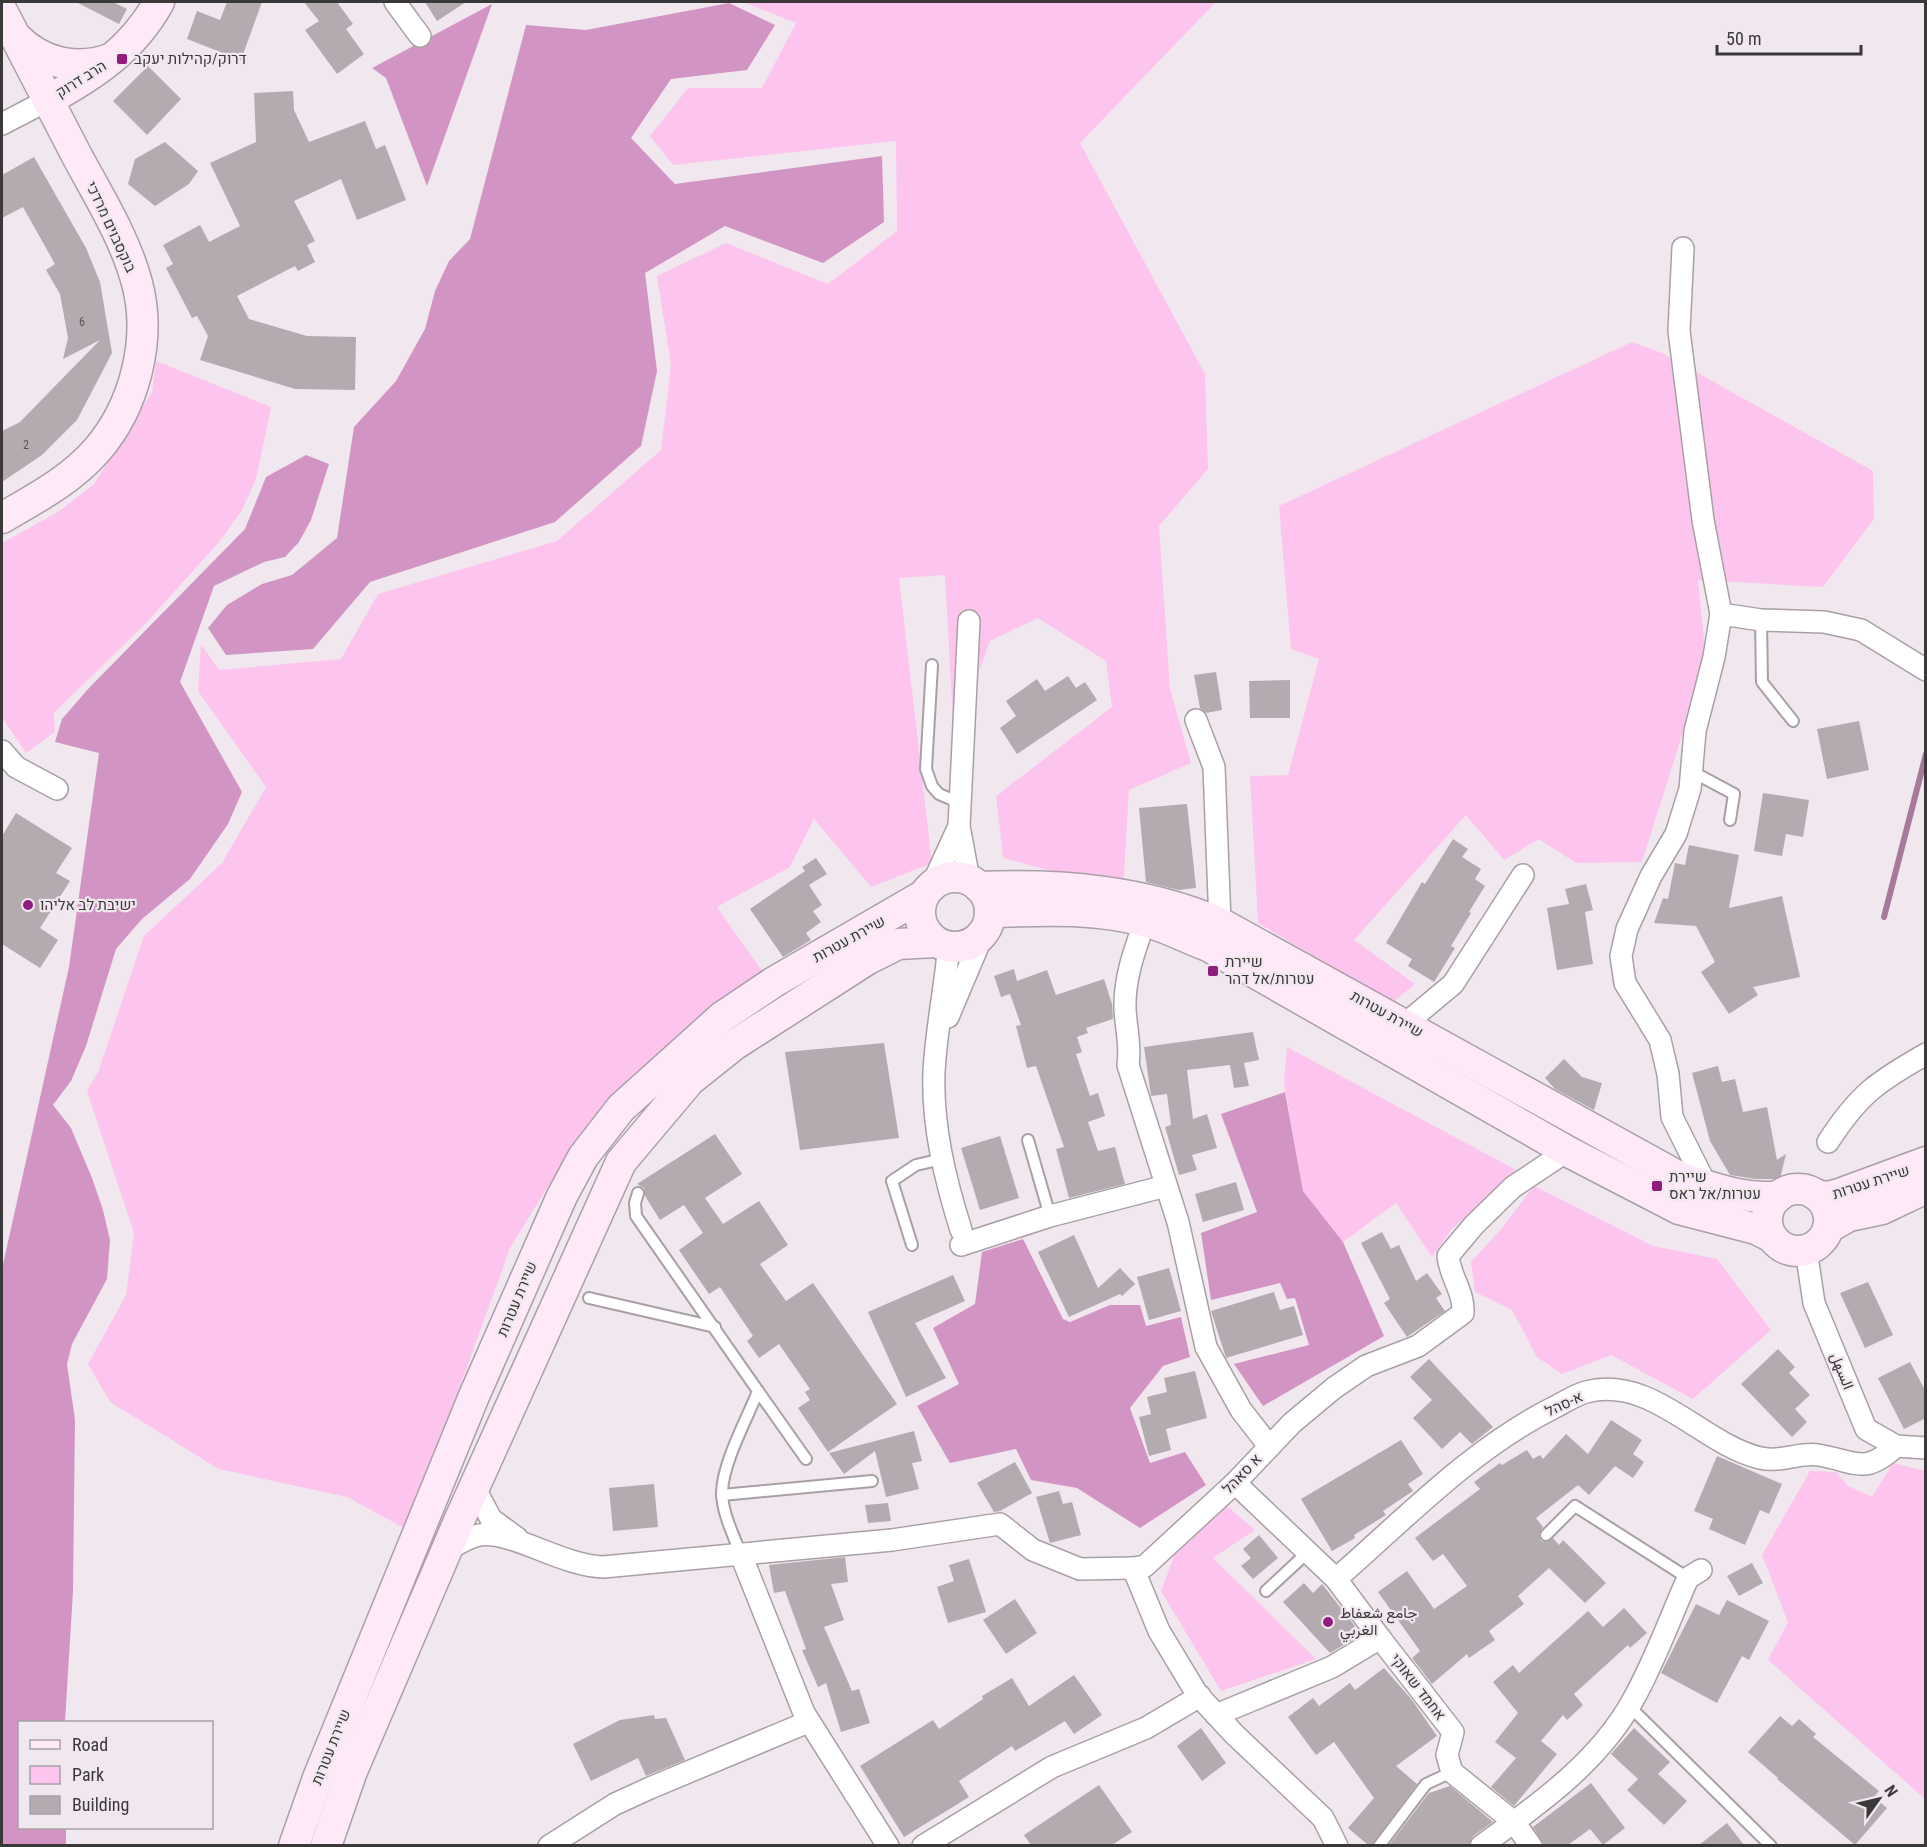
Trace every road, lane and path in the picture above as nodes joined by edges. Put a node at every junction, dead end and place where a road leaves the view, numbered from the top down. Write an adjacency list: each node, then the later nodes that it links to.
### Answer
1 (159, 2): 5 (main road, הרב דרוק)
2 (395, 2): 4 (street)
3 (8, 23): 5 (main road); 6 (main road, בוקסבוים מרדכי)
4 (420, 36)
5 (115, 58): 6 (main road, הרב דרוק)
6 (48, 100): 7 (street); 9 (main road, בוקסבוים מרדכי)
7 (2, 124)
8 (1683, 248): 10 (street)
9 (2, 518)
10 (1721, 614): 11 (street); 18 (street)
11 (1761, 620): 14 (street); 16 (lane)
12 (969, 621): 20 (street)
13 (932, 665): 20 (lane)
14 (1926, 670)
15 (1197, 720): 27 (street)
16 (1793, 721)
17 (2, 751): 19 (street)
18 (1691, 771): 21 (lane); 37 (street)
19 (57, 789)
20 (960, 803): 22 (street)
21 (1730, 820)
22 (959, 826): 24 (street); 25 (street)
23 (1522, 875): 29 (street)
24 (928, 890): 25 (main road); 28 (main road); 75 (main road, שיירת עטרות)
25 (980, 903): 26 (main road, שיירת עטרות); 27 (main road, שיירת עטרות); 28 (main road); 30 (street)
26 (1145, 921): 34 (main road, שיירת עטרות); 38 (street)
27 (1220, 923): 29 (main road, שיירת עטרות)
28 (939, 943): 30 (street); 57 (main road, שיירת עטרות)
29 (1405, 1024): 37 (main road, שיירת עטרות)
30 (938, 1043): 35 (street)
31 (1926, 1054): 33 (street)
32 (1028, 1140): 43 (lane)
33 (1828, 1142)
34 (1567, 1151): 45 (main road, שיירת עטרות); 51 (street, א סאהל)
35 (942, 1159): 43 (street); 46 (lane)
36 (1926, 1162): 41 (main road, שיירת עטרות)
37 (1706, 1185): 42 (main road, שיירת עטרות)
38 (1166, 1186): 43 (street); 51 (street)
39 (1926, 1188): 44 (main road, שיירת עטרות)
40 (638, 1192): 49 (lane)
41 (1816, 1195): 42 (main road); 44 (main road)
42 (1779, 1196): 45 (main road)
43 (1050, 1216)
44 (1828, 1228): 47 (main road)
45 (1772, 1237): 47 (main road)
46 (912, 1245)
47 (1806, 1250): 52 (street, السهل)
48 (589, 1298): 49 (lane)
49 (715, 1327): 50 (lane)
50 (758, 1391): 54 (lane); 58 (lane)
51 (1269, 1446): 56 (street, א סאהל)
52 (1896, 1446): 53 (street, السهل); 66 (street, א-סהל)
53 (1926, 1448)
54 (806, 1460)
55 (872, 1481): 58 (lane)
56 (1235, 1483): 62 (street, אחמד שאוקי); 64 (street, א סאהל)
57 (474, 1487): 60 (street); 61 (main road, שיירת עטרות)
58 (723, 1495): 63 (lane)
59 (1546, 1535): 65 (lane)
60 (527, 1545): 61 (street); 63 (street)
61 (446, 1551): 76 (main road, שיירת עטרות)
62 (1308, 1552): 66 (street, אחמד שאוקי); 67 (lane)
63 (741, 1555): 64 (street); 72 (street)
64 (1134, 1568): 69 (street)
65 (1695, 1574): 70 (street)
66 (1336, 1580): 68 (street, אחמד שאוקי)
67 (1266, 1591)
68 (1380, 1638): 71 (street); 73 (street, אחמד שאוקי)
69 (1200, 1696): 71 (street); 79 (street)
70 (1629, 1706): 74 (street); 84 (lane)
71 (1216, 1715): 80 (street)
72 (808, 1722): 77 (street); 78 (street)
73 (1452, 1772): 74 (street); 81 (lane)
74 (1514, 1822): 82 (street); 83 (street)
75 (294, 1845)
76 (326, 1845)
77 (549, 1845)
78 (888, 1845)
79 (923, 1845)
80 (1337, 1845)
81 (1379, 1845)
82 (1481, 1845)
83 (1531, 1845)
84 (1771, 1845)

